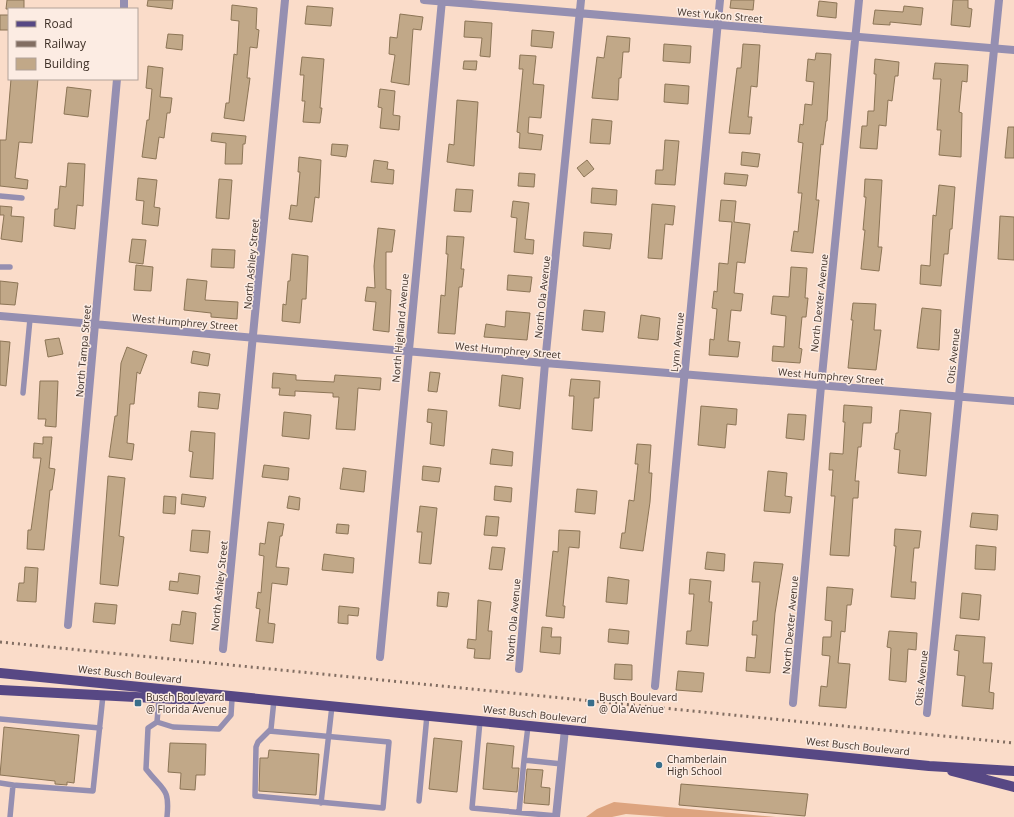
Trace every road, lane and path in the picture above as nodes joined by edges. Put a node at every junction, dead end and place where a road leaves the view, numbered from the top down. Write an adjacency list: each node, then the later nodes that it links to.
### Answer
1 (285, 0): 21 (street, North Ashley Street)
2 (424, 0): 7 (street, West Yukon Street)
3 (581, 0): 8 (street, North Ola Avenue)
4 (720, 0): 9 (street, Lynn Avenue)
5 (859, 0): 10 (street, North Dexter Avenue)
6 (998, 0): 11 (street, Otis Avenue)
7 (442, 1): 8 (street, West Yukon Street); 22 (street, North Highland Avenue)
8 (580, 13): 9 (street, West Yukon Street); 23 (street, North Ola Avenue)
9 (718, 25): 10 (street, West Yukon Street); 24 (street, Lynn Avenue)
10 (855, 36): 11 (street, West Yukon Street); 25 (street, North Dexter Avenue)
11 (994, 48): 12 (street, West Yukon Street); 27 (street, Otis Avenue)
12 (1014, 50)
13 (117, 80): 20 (street, North Tampa Street)
14 (0, 196): 15 (lane)
15 (22, 198)
16 (0, 267): 17 (lane)
17 (10, 268)
18 (0, 316): 19 (street, West Humphrey Street)
19 (30, 319): 20 (street, West Humphrey Street); 26 (lane)
20 (95, 325): 21 (street, West Humphrey Street); 29 (street, North Tampa Street)
21 (254, 338): 22 (street, West Humphrey Street); 30 (street, North Ashley Street)
22 (408, 351): 23 (street, West Humphrey Street); 31 (street, North Highland Avenue)
23 (545, 363): 24 (street, West Humphrey Street); 32 (street, North Ola Avenue)
24 (684, 374): 25 (street, West Humphrey Street); 34 (street, Lynn Avenue)
25 (821, 386): 27 (street, West Humphrey Street); 41 (street, North Dexter Avenue)
26 (23, 393)
27 (959, 396): 28 (street, West Humphrey Street); 43 (street, Otis Avenue)
28 (1014, 401)
29 (68, 625)
30 (223, 649)
31 (380, 657)
32 (519, 669)
33 (0, 673): 39 (main road, West Busch Boulevard)
34 (655, 686)
35 (0, 690): 36 (main road, West Busch Boulevard)
36 (103, 695): 37 (main road, West Busch Boulevard); 49 (lane)
37 (159, 698): 38 (main road, West Busch Boulevard); 47 (lane)
38 (232, 699): 39 (main road, West Busch Boulevard); 47 (lane)
39 (258, 699): 40 (main road, West Busch Boulevard)
40 (274, 700): 42 (main road, West Busch Boulevard); 51 (lane)
41 (793, 703)
42 (332, 706): 44 (main road, West Busch Boulevard); 52 (lane)
43 (927, 713)
44 (426, 715): 46 (main road, West Busch Boulevard); 60 (lane)
45 (0, 719): 49 (lane)
46 (480, 721): 48 (main road, West Busch Boulevard); 62 (lane)
47 (157, 722): 65 (lane)
48 (528, 726): 50 (main road, West Busch Boulevard); 53 (lane)
49 (100, 728): 58 (lane)
50 (565, 729): 54 (street); 55 (main road, West Busch Boulevard)
51 (269, 731): 52 (lane); 61 (lane)
52 (328, 736): 61 (lane); 61 (lane)
53 (524, 760): 54 (lane); 62 (lane)
54 (562, 764): 63 (street)
55 (929, 766): 56 (main road, West Busch Boulevard); 59 (main road, West Busch Boulevard)
56 (1014, 770)
57 (0, 784): 58 (lane)
58 (13, 785): 64 (lane)
59 (1014, 787)
60 (419, 801)
61 (322, 802)
62 (520, 812): 63 (lane)
63 (556, 816)
64 (10, 817)
65 (167, 817)

